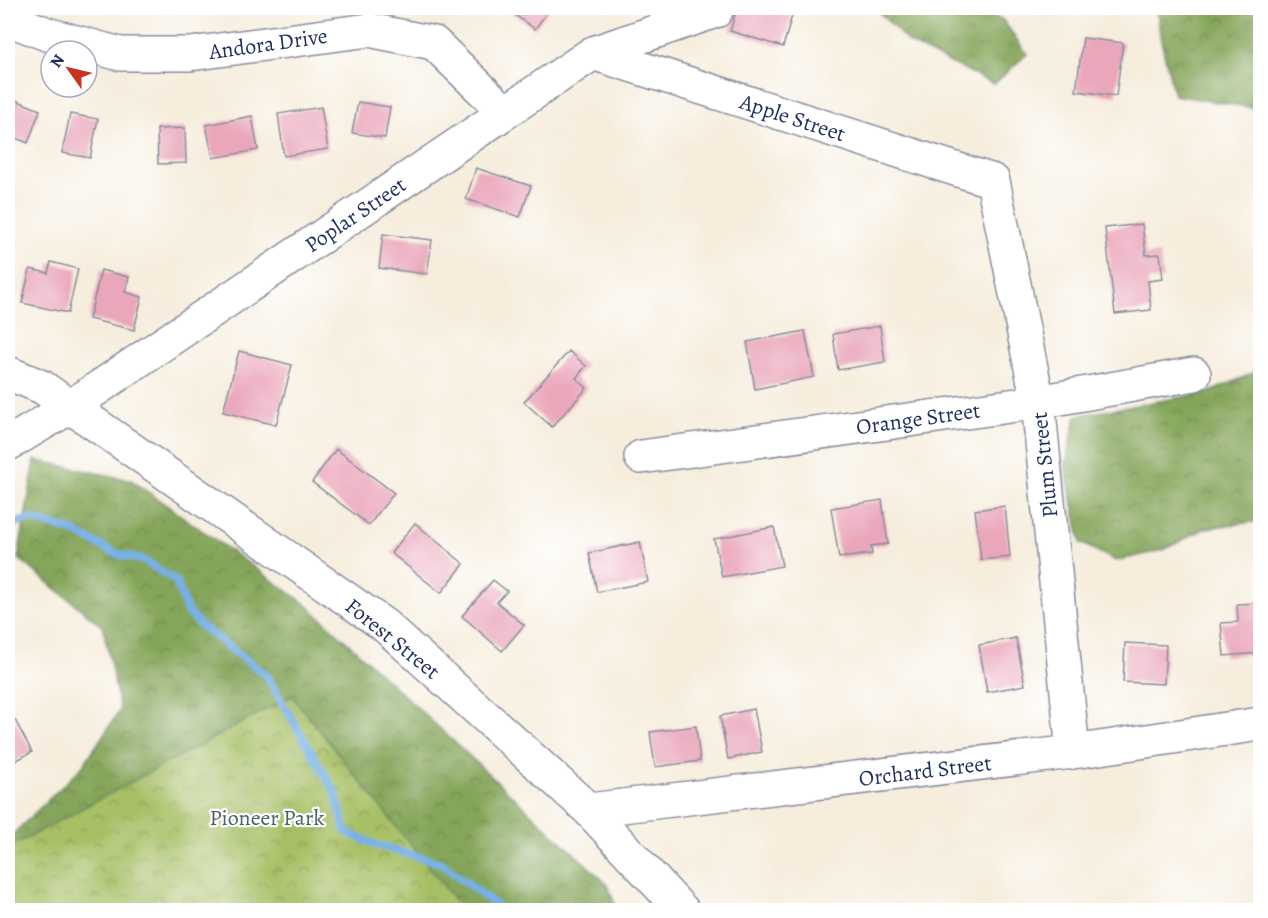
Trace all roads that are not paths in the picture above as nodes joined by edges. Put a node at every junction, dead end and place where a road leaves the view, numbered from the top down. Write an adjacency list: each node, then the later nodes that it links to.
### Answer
1 (716, 11): 3 (street, Poplar Street)
2 (8, 19): 4 (street, Andora Drive)
3 (593, 53): 4 (street, Poplar Street); 5 (street, Apple Street)
4 (505, 112): 9 (street, Poplar Street)
5 (993, 181): 8 (street, Plum Street)
6 (8, 373): 9 (street, Forest Street)
7 (1194, 374): 8 (street, Orange Street)
8 (1038, 402): 11 (street, Orange Street); 13 (street, Plum Street)
9 (70, 407): 10 (street, Poplar Street); 14 (street, Forest Street)
10 (8, 444)
11 (641, 457)
12 (1260, 724): 13 (street, Orchard Street)
13 (1073, 752): 14 (street, Orchard Street)
14 (589, 810): 15 (street, Forest Street)
15 (682, 910)

